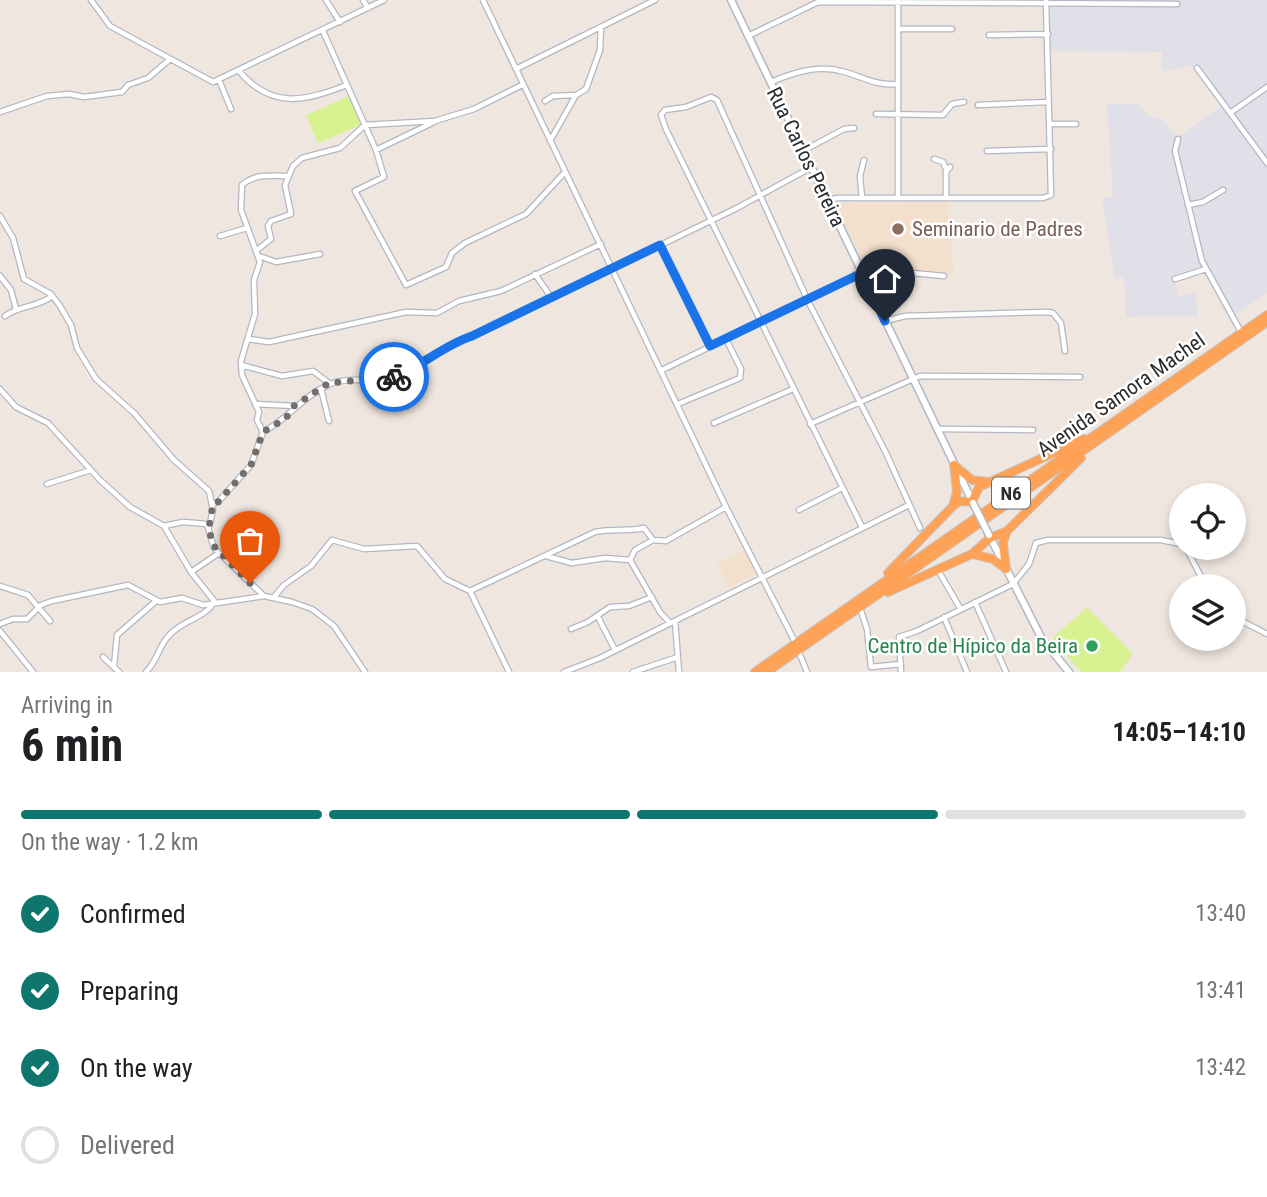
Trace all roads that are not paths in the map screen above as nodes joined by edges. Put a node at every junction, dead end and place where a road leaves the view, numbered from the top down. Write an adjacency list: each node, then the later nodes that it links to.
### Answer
1 (91, 0): 21 (street)
2 (326, 0): 13 (street)
3 (363, 0): 12 (street)
4 (384, 0): 12 (street)
5 (482, 0): 23 (street)
6 (655, 0): 14 (street)
7 (731, 0): 20 (main road, Rua Carlos Pereira)
8 (818, 1): 9 (street); 20 (street)
9 (898, 1): 10 (street); 15 (street)
10 (1046, 1): 11 (street); 18 (street)
11 (1177, 4)
12 (368, 8): 13 (street)
13 (340, 22): 17 (street)
14 (601, 27): 23 (street); 31 (street)
15 (898, 29): 16 (street); 27 (street)
16 (952, 29)
17 (323, 31): 24 (street); 28 (street)
18 (1048, 34): 19 (street); 34 (street)
19 (989, 35)
20 (748, 36): 26 (main road, Rua Carlos Pereira)
21 (169, 60): 25 (street); 37 (street)
22 (1197, 68): 39 (street)
23 (516, 69): 29 (street)
24 (239, 71): 25 (street); 28 (street)
25 (219, 80): 36 (street)
26 (770, 82): 27 (street); 50 (main road, Rua Carlos Pereira)
27 (898, 83): 38 (street)
28 (347, 85): 44 (street)
29 (522, 85): 41 (street); 47 (street)
30 (1267, 87): 39 (street)
31 (576, 95): 32 (street); 47 (street)
32 (545, 101)
33 (964, 102): 38 (street)
34 (1048, 102): 35 (street); 42 (street)
35 (978, 105)
36 (231, 109)
37 (0, 112)
38 (896, 113): 40 (street); 60 (street)
39 (1230, 113): 54 (street)
40 (876, 114)
41 (435, 121): 44 (street); 49 (street)
42 (1049, 124): 43 (street); 48 (street)
43 (1076, 124)
44 (365, 125): 49 (street); 57 (street)
45 (854, 128): 50 (street)
46 (1178, 139): 64 (street)
47 (550, 141): 56 (street)
48 (1051, 149): 51 (street); 61 (street)
49 (376, 150): 56 (street)
50 (803, 151): 55 (main road, Rua Carlos Pereira)
51 (987, 151)
52 (934, 159): 61 (street)
53 (864, 160): 62 (street)
54 (1267, 163)
55 (810, 168): 59 (street); 63 (main road, Rua Carlos Pereira)
56 (565, 172): 69 (street)
57 (287, 176): 67 (street); 71 (street)
58 (1223, 190): 64 (street)
59 (762, 195): 66 (street); 66 (street); 83 (street)
60 (898, 197): 61 (street); 62 (street)
61 (946, 197)
62 (862, 198): 63 (street)
63 (827, 201): 76 (main road, Rua Carlos Pereira)
64 (1188, 205): 75 (street)
65 (0, 216): 81 (street)
66 (711, 220): 70 (street); 89 (street)
67 (247, 228): 68 (street); 71 (street)
68 (220, 236)
69 (601, 244): 74 (street); 77 (street)
70 (660, 245): 74 (street); 93 (street)
71 (257, 250): 73 (street)
72 (320, 254): 73 (street)
73 (259, 256): 91 (street)
74 (613, 268): 82 (street); 96 (street)
75 (1206, 269): 80 (street); 90 (street)
76 (860, 271): 79 (street); 83 (street); 87 (main road, Rua Carlos Pereira)
77 (536, 274): 82 (street); 91 (street)
78 (0, 276): 84 (street)
79 (944, 276)
80 (1175, 279)
81 (52, 296): 84 (street); 120 (street)
82 (551, 297): 99 (street)
83 (808, 301): 89 (street); 103 (street)
84 (16, 309): 86 (street)
85 (1267, 315): 90 (highway, Avenida Samora Machel / N6)
86 (5, 316)
87 (885, 321): 94 (street); 98 (main road, Rua Carlos Pereira)
88 (1267, 322): 113 (highway, Avenida Samora Machel / N6)
89 (761, 323): 92 (street); 102 (street)
90 (1241, 333): 113 (highway, Avenida Samora Machel / N6)
91 (248, 338): 95 (street)
92 (726, 338): 93 (street); 105 (street)
93 (710, 346): 96 (street)
94 (1065, 351)
95 (241, 365): 99 (street); 104 (street)
96 (662, 370): 105 (street)
97 (1080, 377): 98 (street)
98 (912, 378): 103 (street); 110 (main road, Rua Carlos Pereira)
99 (329, 383): 101 (street)
100 (0, 389): 115 (street)
101 (321, 389): 106 (street); 107 (street)
102 (793, 389): 108 (street); 109 (street)
103 (860, 402): 109 (street); 121 (street)
104 (254, 404): 106 (street); 112 (street)
105 (678, 404): 123 (street)
106 (294, 406): 112 (street)
107 (329, 421)
108 (714, 423)
109 (810, 424): 118 (street)
110 (939, 429): 111 (street); 114 (main road, Rua Carlos Pereira)
111 (1033, 430)
112 (263, 432): 120 (street)
113 (1093, 440): 116 (highway); 129 (highway); 143 (highway, Avenida Samora Machel / N6); 148 (highway, Avenida Samora Machel / N6)
114 (954, 465): 116 (highway); 119 (main road, Rua Carlos Pereira); 122 (highway)
115 (90, 470): 117 (street); 125 (street)
116 (988, 482): 119 (highway)
117 (47, 484)
118 (842, 488): 124 (street); 127 (street)
119 (972, 502): 122 (highway); 130 (main road, Rua Carlos Pereira, bridge)
120 (213, 504): 126 (street)
121 (909, 505): 127 (street); 128 (street)
122 (953, 506): 143 (highway)
123 (726, 507): 131 (street); 140 (street)
124 (799, 510)
125 (164, 526): 126 (street); 139 (street)
126 (209, 527): 133 (street)
127 (862, 527): 140 (street)
128 (920, 528)
129 (1007, 531): 130 (highway); 138 (highway)
130 (989, 537): 134 (highway); 138 (main road, Rua Carlos Pereira)
131 (653, 540): 135 (street); 136 (street)
132 (1169, 542): 141 (street)
133 (219, 553): 139 (street); 145 (street)
134 (972, 554): 137 (highway); 138 (highway)
135 (545, 555): 136 (street); 144 (street)
136 (630, 560): 147 (street)
137 (937, 569): 148 (highway); 154 (street)
138 (1006, 569): 141 (main road, Rua Carlos Pereira)
139 (191, 572): 150 (street)
140 (760, 576): 158 (street); 164 (street)
141 (1013, 584): 151 (street); 185 (main road, Rua Carlos Pereira)
142 (0, 586): 153 (street)
143 (873, 589): 164 (highway, Avenida Samora Machel / N6)
144 (470, 591): 146 (street); 175 (street)
145 (264, 596): 146 (street); 150 (street)
146 (274, 597): 174 (street)
147 (652, 597): 155 (street); 158 (street)
148 (870, 600): 152 (highway, Avenida Samora Machel / N6)
149 (156, 601): 150 (street); 153 (street); 169 (street)
150 (215, 602): 173 (street)
151 (975, 602): 154 (street); 184 (street)
152 (860, 607): 164 (highway, Avenida Samora Machel / N6); 170 (street)
153 (38, 608): 157 (street); 159 (street)
154 (960, 608): 156 (street)
155 (598, 617): 161 (street); 165 (street)
156 (944, 617): 168 (street); 183 (street)
157 (51, 621)
158 (672, 622): 165 (street); 167 (street)
159 (0, 624)
160 (1246, 624): 163 (street)
161 (571, 629)
162 (0, 631): 171 (street)
163 (1267, 635)
164 (796, 646): 179 (highway, Avenida Samora Machel / N6); 180 (highway, Avenida Samora Machel / N6); 181 (street)
165 (615, 650): 176 (street)
166 (103, 657): 169 (street)
167 (678, 657): 177 (street); 178 (street)
168 (901, 664): 170 (street); 182 (street)
169 (114, 666): 172 (street)
170 (870, 670)
171 (33, 672)
172 (119, 672)
173 (146, 672)
174 (365, 672)
175 (509, 672)
176 (564, 672)
177 (633, 672)
178 (679, 672)
179 (755, 672)
180 (767, 672)
181 (807, 672)
182 (901, 672)
183 (967, 672)
184 (1006, 672)
185 (1069, 672)

